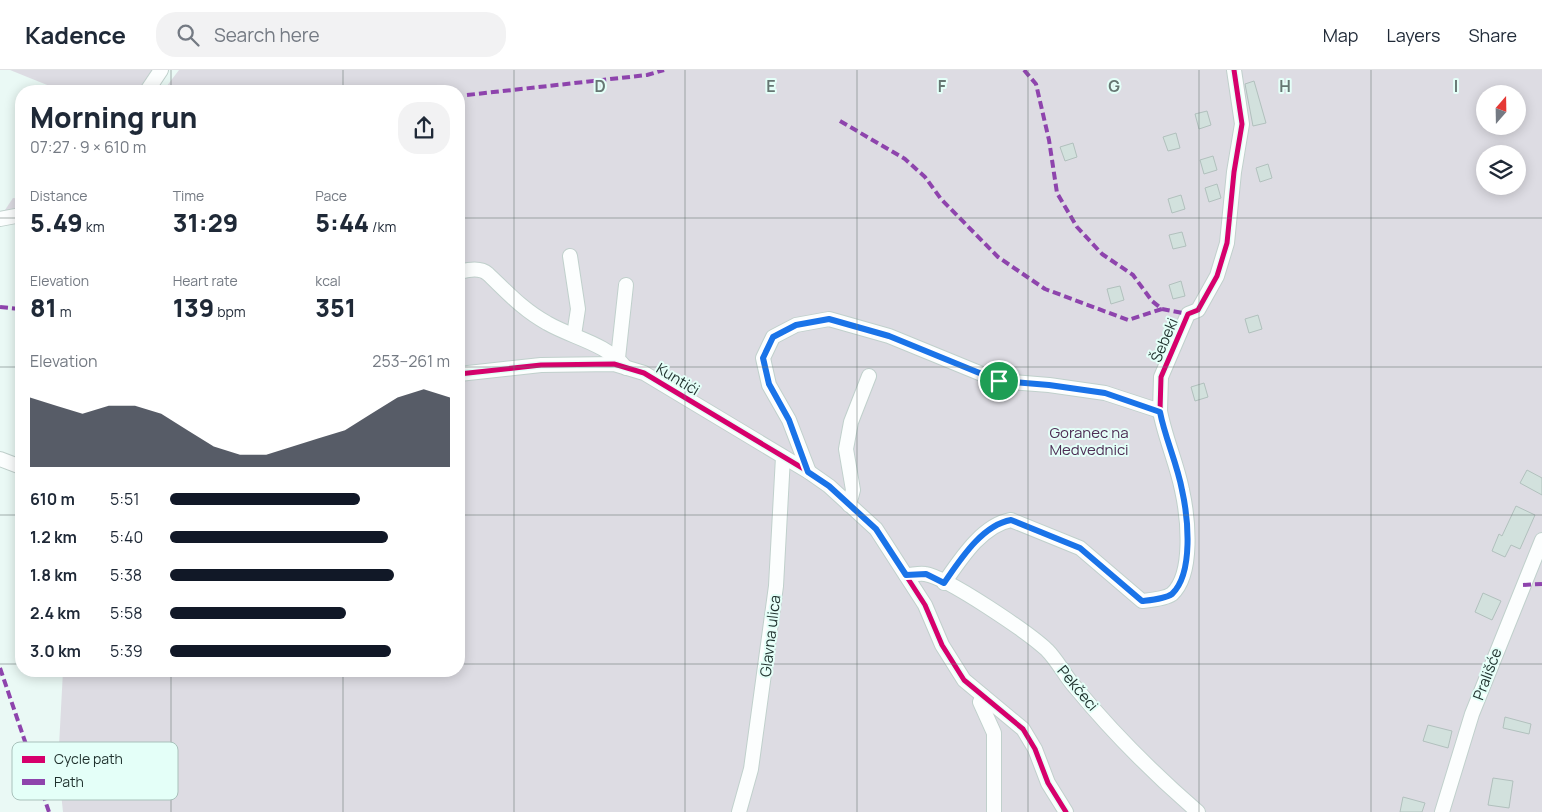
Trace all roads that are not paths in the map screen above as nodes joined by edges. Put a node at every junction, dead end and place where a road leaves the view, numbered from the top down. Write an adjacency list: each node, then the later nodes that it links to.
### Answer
1 (161, 70): 3 (street)
2 (1234, 70): 13 (street, Šebeki)
3 (151, 85)
4 (15, 216): 5 (street)
5 (0, 219)
6 (570, 256): 9 (street)
7 (465, 270): 9 (street, Kuntići)
8 (626, 285): 10 (street)
9 (574, 335): 10 (street, Kuntići)
10 (623, 363): 11 (street, Kuntići); 14 (street, Kuntići)
11 (465, 373)
12 (869, 376): 18 (street)
13 (1160, 412): 17 (street); 21 (street)
14 (783, 457): 17 (street, Kuntići); 23 (street, Glavna ulica)
15 (0, 459): 16 (street)
16 (15, 465)
17 (808, 472): 18 (street)
18 (849, 505): 20 (street)
19 (1542, 540): 27 (street, Prališće)
20 (906, 575): 21 (street, Pekčeci); 22 (street)
21 (944, 583): 26 (street, Pekčeci)
22 (983, 696): 24 (street); 25 (street)
23 (740, 812)
24 (994, 812)
25 (1066, 812)
26 (1198, 812)
27 (1442, 812)

